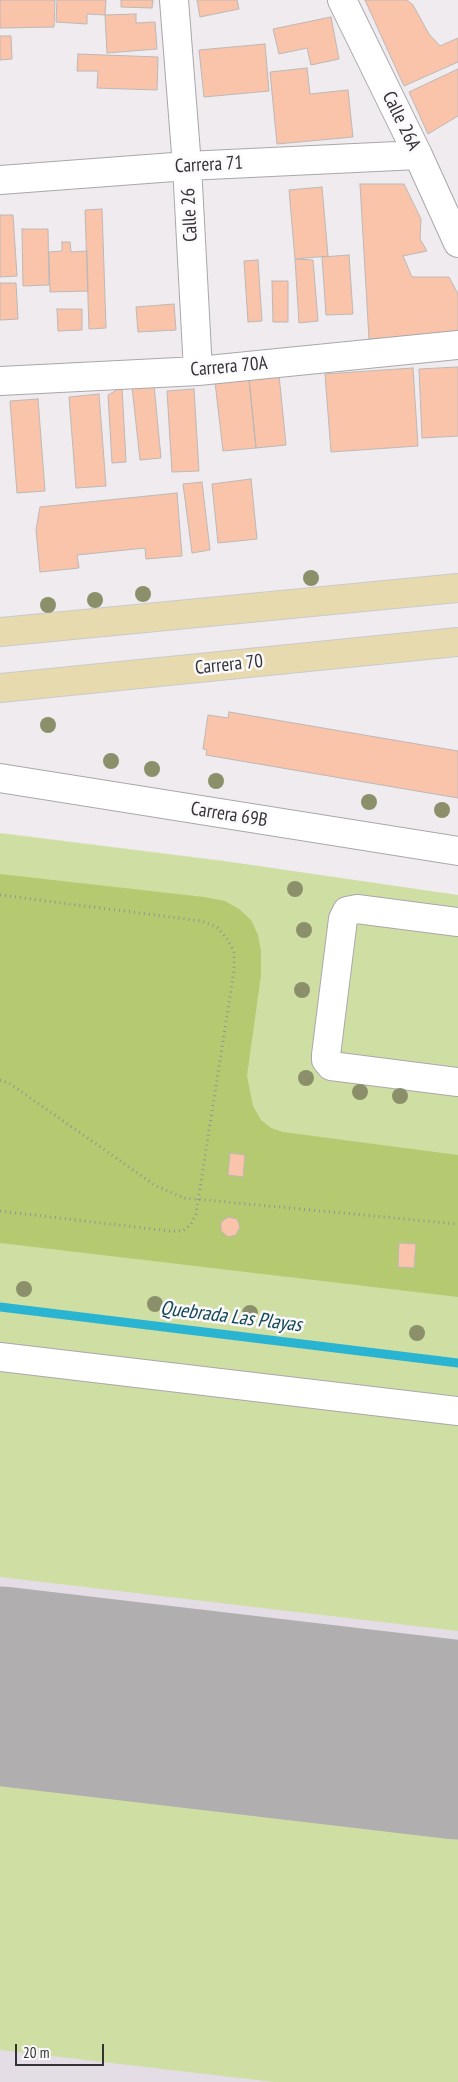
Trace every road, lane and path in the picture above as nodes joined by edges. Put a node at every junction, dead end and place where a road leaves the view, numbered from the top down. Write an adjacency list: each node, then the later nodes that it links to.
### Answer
1 (174, 0): 4 (street, Calle 26)
2 (342, 0): 3 (street, Calle 26A)
3 (418, 155): 4 (street, Carrera 71); 6 (street, Calle 26A)
4 (188, 166): 5 (street, Carrera 71); 8 (street, Calle 26)
5 (0, 180)
6 (458, 243)
7 (458, 345): 8 (street, Carrera 70A)
8 (198, 371): 9 (street, Carrera 70A)
9 (0, 381)
10 (458, 588): 11 (main road)
11 (0, 632)
12 (458, 642): 13 (main road, Carrera 70)
13 (0, 688)
14 (0, 778): 15 (street, Carrera 69B)
15 (458, 851)
16 (0, 895): 20 (path)
17 (458, 922): 19 (street)
18 (0, 1080): 20 (path)
19 (458, 1082)
20 (199, 1200): 21 (path); 22 (path)
21 (0, 1211)
22 (458, 1224)
23 (0, 1357): 24 (street)
24 (458, 1411)

